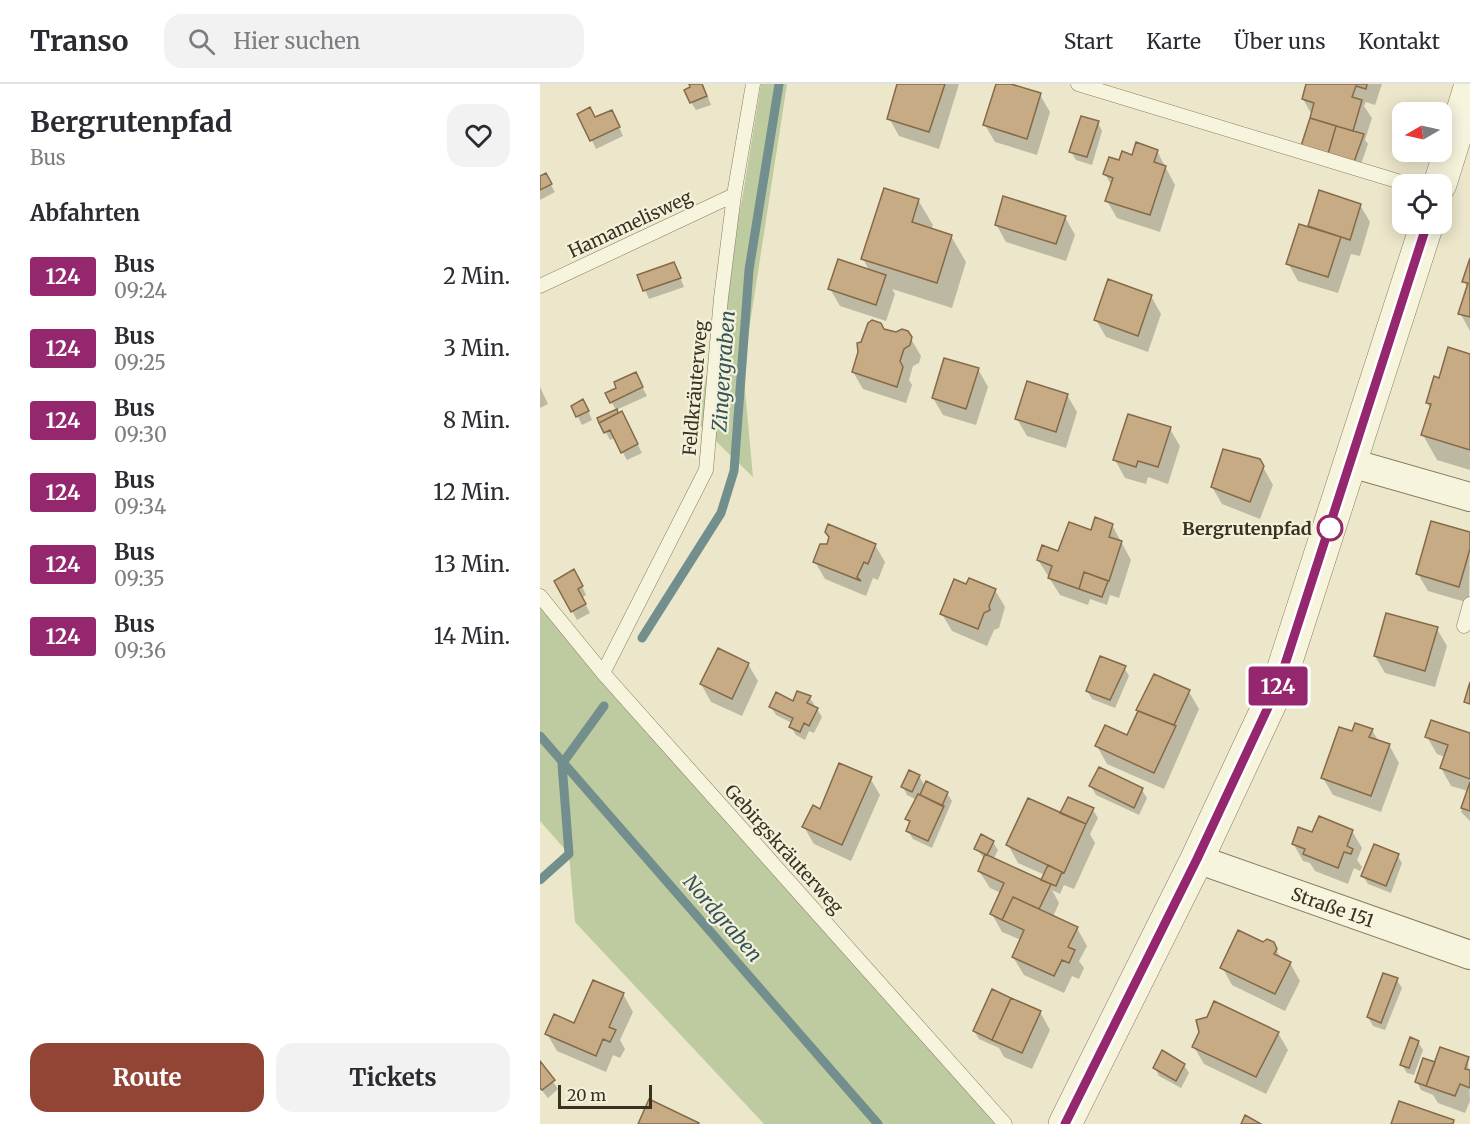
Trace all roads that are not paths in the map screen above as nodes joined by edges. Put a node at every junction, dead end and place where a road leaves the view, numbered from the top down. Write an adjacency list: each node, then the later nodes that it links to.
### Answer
1 (753, 84): 6 (lane, Feldkräuterweg)
2 (1078, 84): 5 (lane)
3 (1470, 88): 4 (street)
4 (1443, 174)
5 (1392, 179)
6 (734, 195): 8 (lane, Hamamelisweg); 14 (lane, Feldkräuterweg)
7 (1424, 234): 9 (street)
8 (540, 286)
9 (1351, 463): 10 (street); 15 (street)
10 (1470, 497)
11 (540, 596): 14 (lane, Gebirgskräuterweg)
12 (1470, 604): 13 (lane)
13 (1464, 626)
14 (603, 673): 17 (lane, Gebirgskräuterweg)
15 (1197, 859): 16 (street, Straße 151); 18 (street)
16 (1470, 955)
17 (1005, 1124)
18 (1065, 1124)

